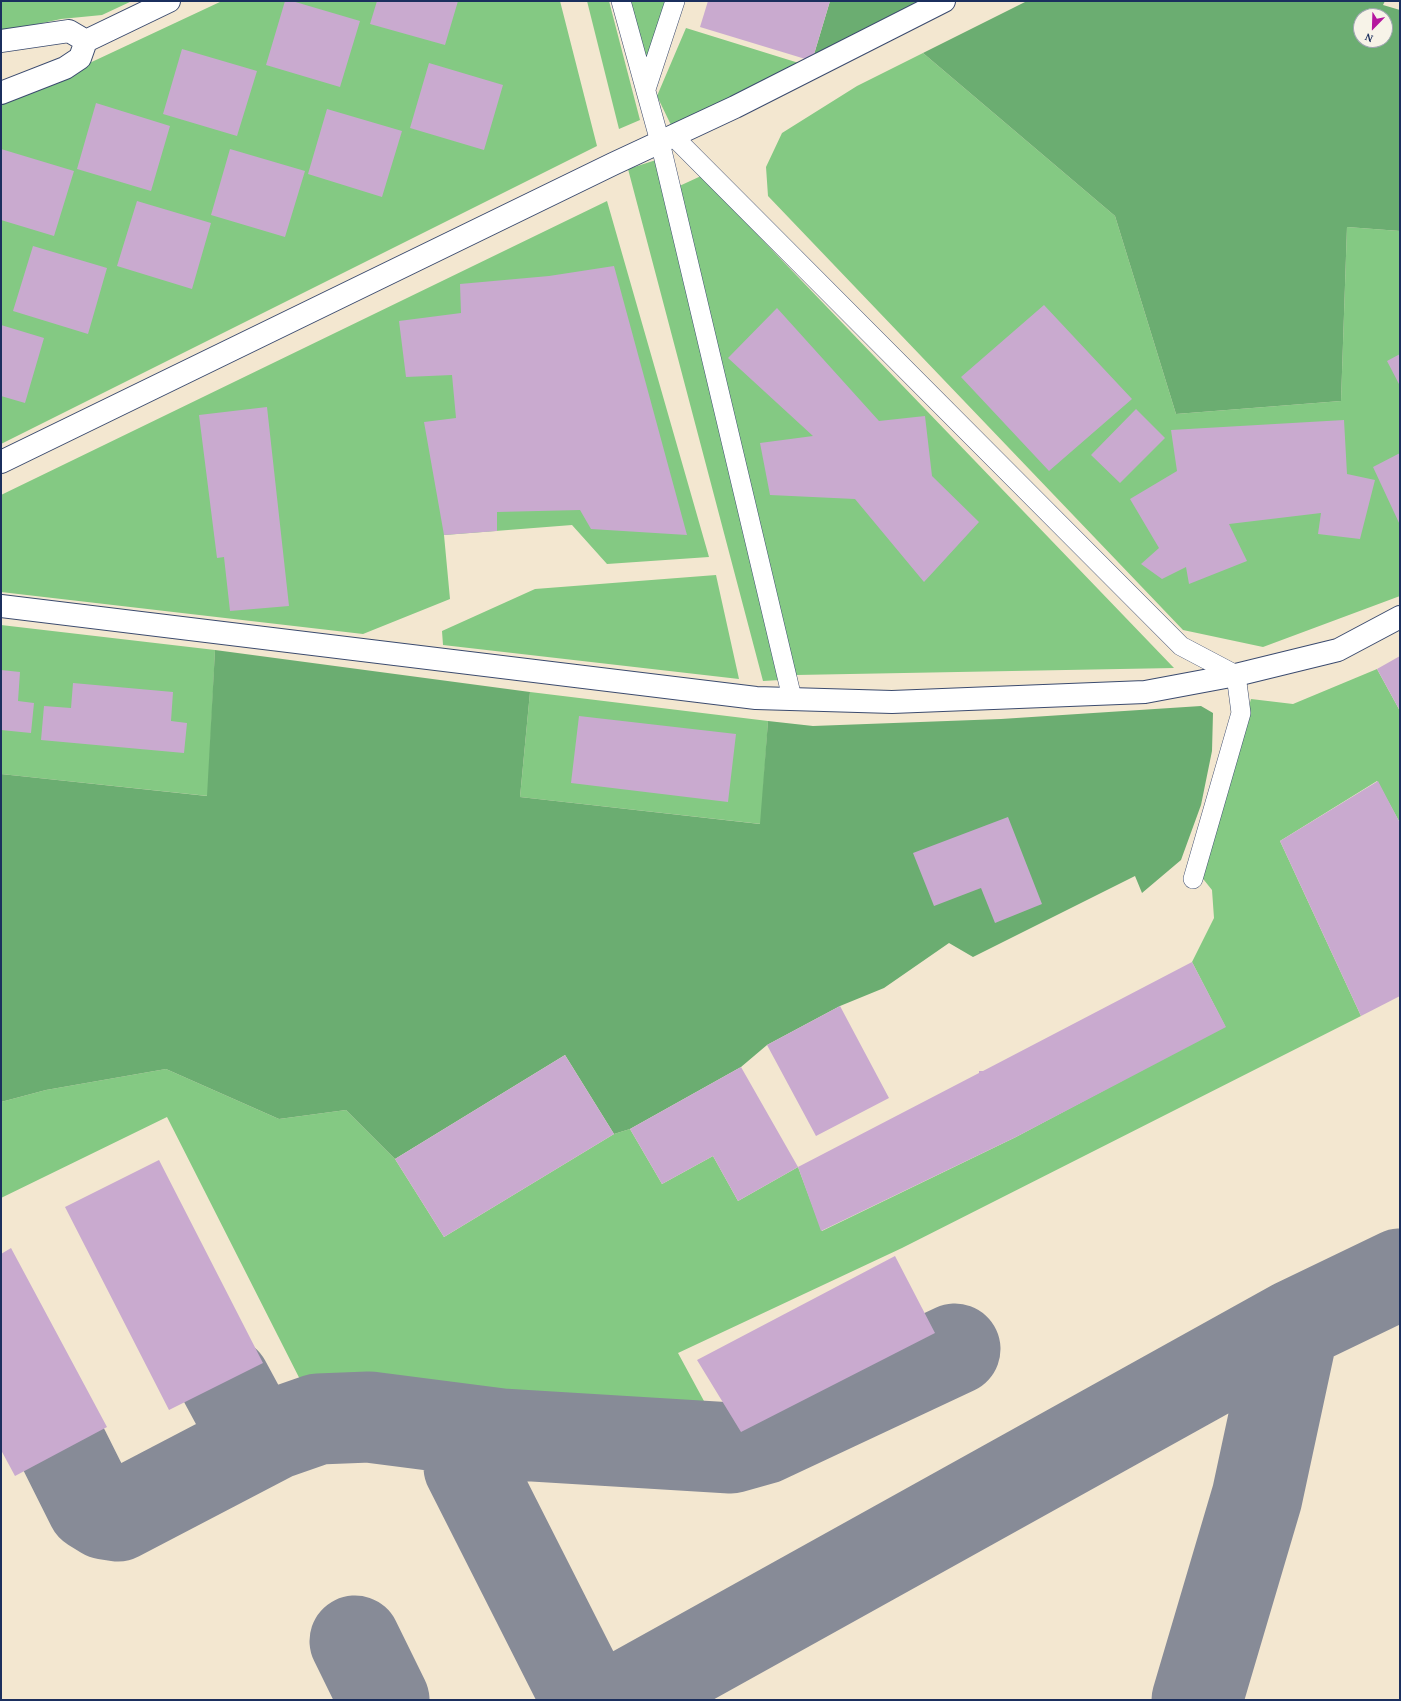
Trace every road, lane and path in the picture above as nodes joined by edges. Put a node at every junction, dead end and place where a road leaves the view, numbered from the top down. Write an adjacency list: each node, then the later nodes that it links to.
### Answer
1 (169, 1): 6 (street)
2 (622, 1): 7 (lane)
3 (675, 1): 7 (lane)
4 (944, 1): 9 (street)
5 (1, 41): 6 (street)
6 (86, 41): 8 (street)
7 (646, 89): 9 (lane)
8 (1, 93)
9 (667, 139): 10 (street); 13 (lane); 14 (lane)
10 (1, 462)
11 (1, 606): 14 (street)
12 (1400, 617): 13 (street)
13 (1236, 675): 14 (street); 15 (lane)
14 (792, 698)
15 (1193, 879)

